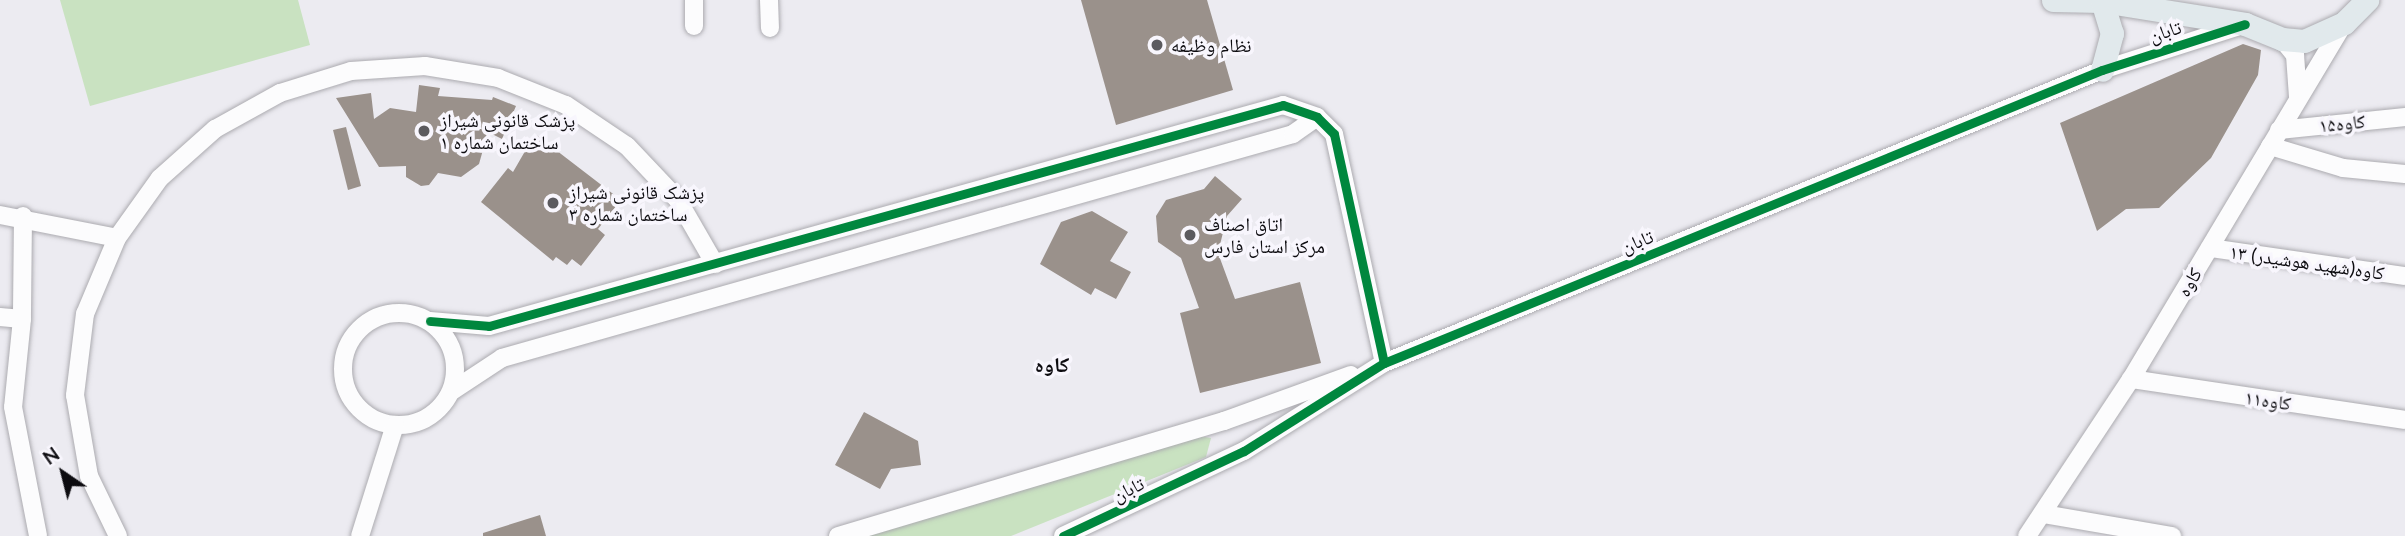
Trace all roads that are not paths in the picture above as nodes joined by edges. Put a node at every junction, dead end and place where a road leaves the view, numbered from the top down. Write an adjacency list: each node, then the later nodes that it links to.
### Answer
1 (694, 0): 9 (street)
2 (769, 0): 10 (street)
3 (2053, 0): 6 (main road)
4 (2350, 0): 7 (main road)
5 (2367, 0): 7 (main road)
6 (2102, 1): 8 (main road); 12 (main road)
7 (2344, 23): 11 (main road); 13 (street, کاوه)
8 (2245, 24): 11 (main road); 12 (street, تابان)
9 (694, 26)
10 (770, 28)
11 (2283, 39): 13 (street)
12 (2102, 70): 27 (street, تابان)
13 (2298, 97): 16 (street, کاوه)
14 (1317, 117): 22 (street); 27 (street); 29 (street)
15 (2405, 117): 16 (street, کاوه۱۵)
16 (2274, 138): 17 (street); 21 (street, کاوه)
17 (2405, 174)
18 (0, 215): 19 (street)
19 (23, 216): 20 (street); 25 (street)
20 (117, 238): 22 (street); 36 (street)
21 (2210, 248): 23 (street, ۱۳ کاوه(شهید هوشیدر)); 28 (street, کاوه)
22 (715, 264): 26 (street)
23 (2405, 276)
24 (0, 317): 25 (street)
25 (22, 319): 30 (street)
26 (430, 321): 29 (street); 32 (street)
27 (1384, 363): 34 (street, تابان); 38 (street)
28 (2132, 379): 31 (street, کاوه۱۱); 33 (street, کاوه)
29 (452, 391): 32 (street)
30 (7, 408): 35 (street)
31 (2405, 420)
32 (395, 425): 37 (street)
33 (2043, 514): 40 (street, کاوه); 41 (street)
34 (1100, 529): 39 (street, تابان)
35 (38, 536)
36 (118, 536)
37 (360, 536)
38 (838, 536)
39 (1063, 536)
40 (2027, 536)
41 (2172, 536)

